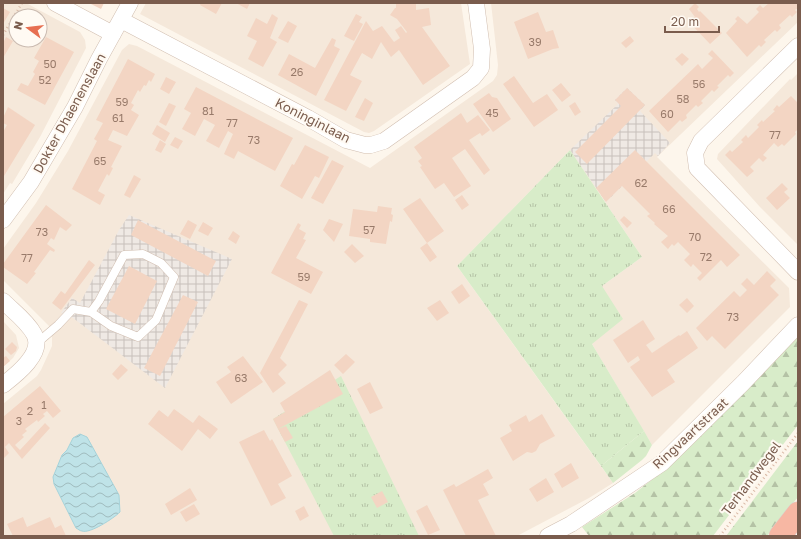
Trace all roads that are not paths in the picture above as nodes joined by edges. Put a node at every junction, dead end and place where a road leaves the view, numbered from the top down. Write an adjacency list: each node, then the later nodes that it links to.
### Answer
1 (55, 3): 5 (street)
2 (130, 3): 4 (street, Dokter Dhaenenslaan)
3 (476, 3): 4 (street, Koninginlaan)
4 (121, 20): 5 (street, Dokter Dhaenenslaan)
5 (113, 34): 7 (street, Dokter Dhaenenslaan)
6 (798, 46): 8 (street)
7 (3, 220)
8 (798, 272)
9 (3, 301): 12 (street)
10 (91, 312): 10 (lane); 12 (lane)
11 (798, 325): 15 (street, Ringvaartstraat)
12 (37, 343): 13 (street)
13 (3, 385)
14 (798, 513): 16 (highway)
15 (548, 536)
16 (780, 536)

